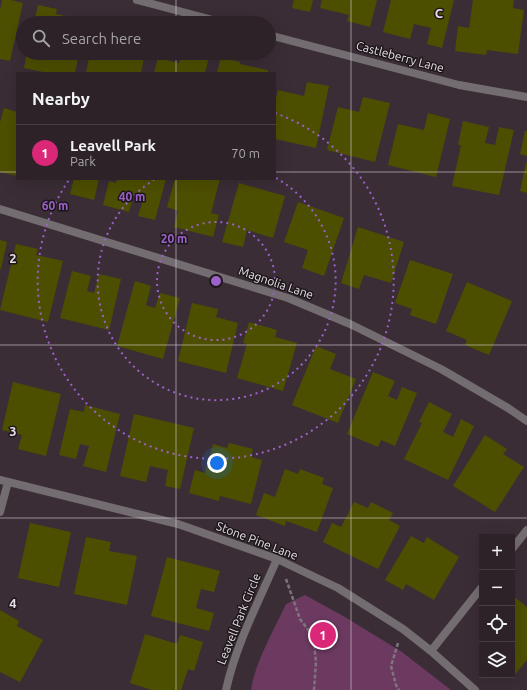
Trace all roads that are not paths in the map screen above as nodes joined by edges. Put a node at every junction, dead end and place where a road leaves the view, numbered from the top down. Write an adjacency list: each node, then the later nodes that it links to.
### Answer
1 (137, 0): 2 (street)
2 (198, 16)
3 (276, 37): 4 (street, Castleberry Lane)
4 (527, 97)
5 (0, 209): 6 (street, Magnolia Lane)
6 (527, 421)
7 (4, 481): 8 (street); 11 (street, Stone Pine Lane)
8 (0, 512)
9 (527, 530): 10 (street)
10 (515, 545)
11 (277, 558): 13 (street, Stone Pine Lane); 14 (street, Leavell Park Circle)
12 (479, 591): 13 (street)
13 (431, 651): 15 (street, Stone Pine Lane)
14 (226, 690)
15 (475, 690)

